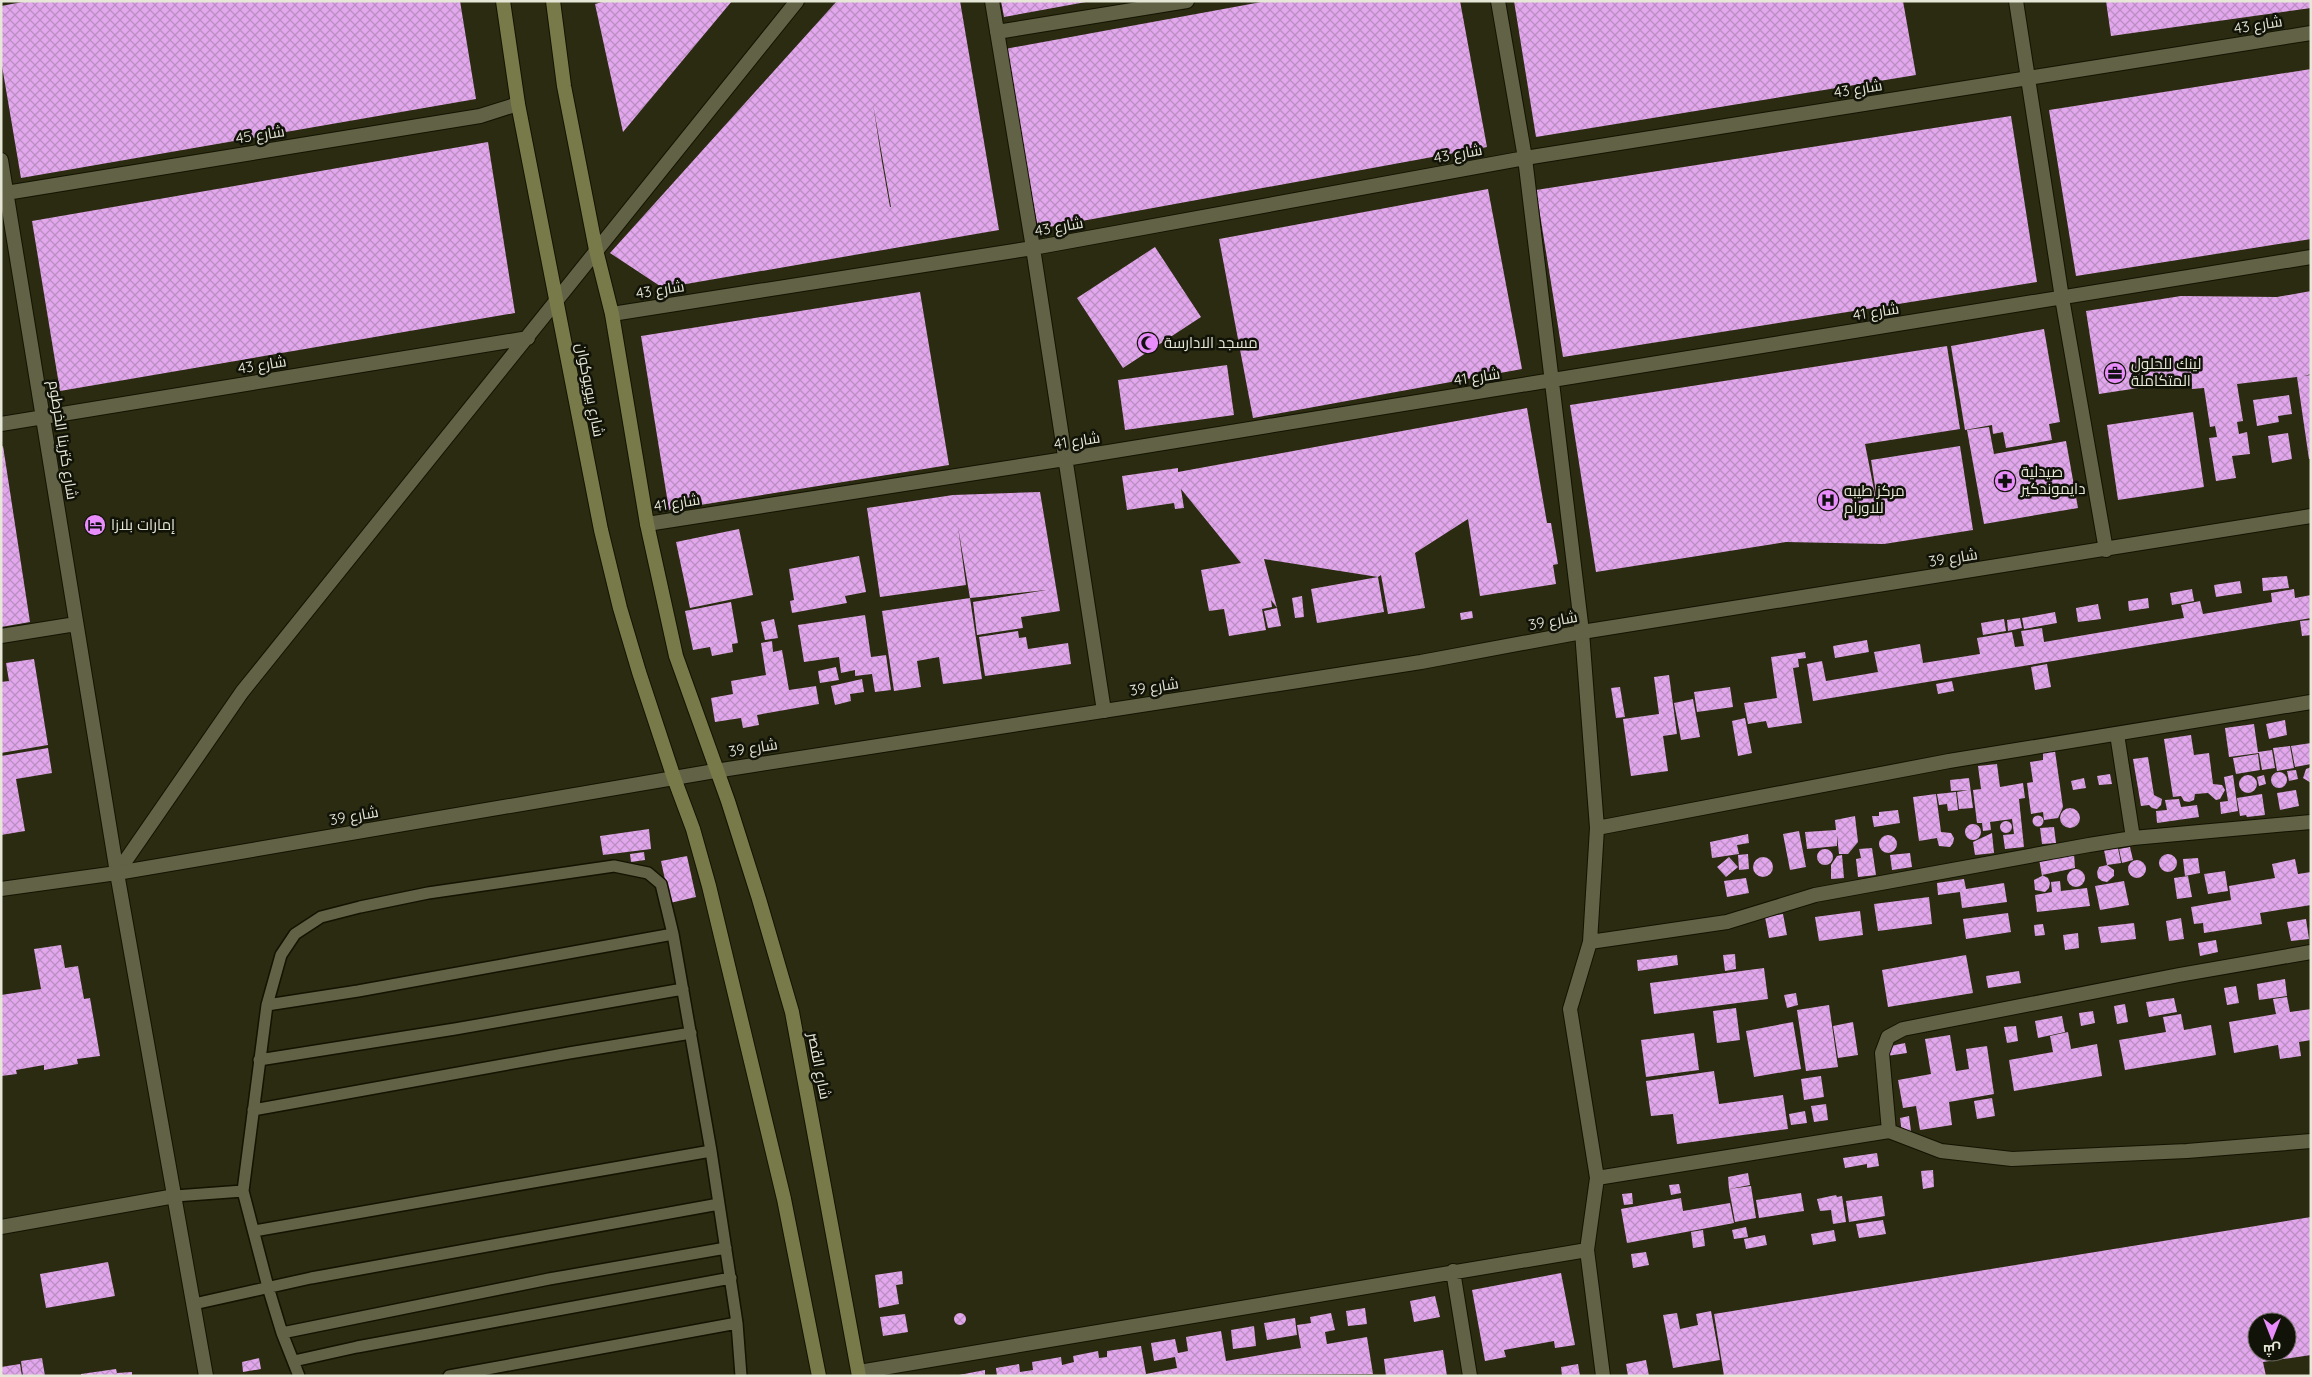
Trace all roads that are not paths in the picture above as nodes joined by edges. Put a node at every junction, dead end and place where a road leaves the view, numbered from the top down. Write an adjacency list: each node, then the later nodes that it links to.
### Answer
1 (503, 1): 11 (main road, شارع بيويوكوان)
2 (553, 1): 16 (main road)
3 (797, 1): 16 (street)
4 (992, 1): 8 (street)
5 (1187, 1): 8 (street)
6 (1498, 1): 12 (street)
7 (2016, 1): 10 (street)
8 (997, 32): 15 (street)
9 (2311, 33): 10 (street, شارع 43)
10 (2028, 79): 12 (street, شارع 43); 18 (street)
11 (518, 104): 14 (street, شارع 45); 19 (main road, شارع بيويوكوان)
12 (1525, 158): 15 (street, شارع 43); 22 (street)
13 (1, 160): 14 (street, شارع كترينا الخرطوم)
14 (6, 193): 23 (street, شارع كترينا الخرطوم)
15 (1033, 248): 20 (street, شارع 43); 25 (street)
16 (596, 250): 19 (street); 20 (main road)
17 (2311, 257): 18 (street, شارع 41)
18 (2062, 298): 22 (street, شارع 41); 28 (street)
19 (556, 302): 21 (street); 36 (main road, شارع بيويوكوان)
20 (612, 314): 27 (main road)
21 (528, 338): 23 (street, شارع 43); 40 (street)
22 (1553, 381): 25 (street, شارع 41); 30 (street)
23 (43, 417): 24 (street, شارع 43); 29 (street, شارع كترينا الخرطوم)
24 (1, 424)
25 (1065, 460): 27 (street, شارع 41); 33 (street)
26 (2311, 516): 28 (street, شارع 39)
27 (647, 524): 35 (main road)
28 (2106, 550): 30 (street, شارع 39)
29 (76, 624): 31 (street); 40 (street, شارع كترينا الخرطوم)
30 (1582, 632): 33 (street, شارع 39); 38 (street)
31 (1, 636)
32 (2311, 702): 34 (street)
33 (1104, 711): 35 (street, شارع 39)
34 (2117, 734): 38 (street); 39 (street)
35 (715, 771): 36 (street, شارع 39); 68 (main road, شارع القصر)
36 (674, 778): 40 (street, شارع 39); 73 (main road)
37 (2311, 822): 39 (street)
38 (1597, 828): 43 (street)
39 (2134, 838): 43 (street)
40 (117, 873): 41 (street, شارع 39); 55 (street, شارع كترينا الخرطوم)
41 (1, 889)
42 (673, 934): 45 (lane); 46 (lane); 46 (lane)
43 (1590, 942): 53 (street)
44 (2311, 952): 50 (street)
45 (683, 988): 47 (lane); 48 (lane)
46 (267, 1005): 48 (lane)
47 (691, 1033): 49 (lane); 52 (lane)
48 (259, 1060): 49 (lane)
49 (253, 1110): 54 (lane)
50 (1889, 1131): 51 (street); 53 (street)
51 (2311, 1140)
52 (711, 1151): 56 (lane); 58 (lane)
53 (1597, 1178): 60 (street)
54 (243, 1191): 55 (lane); 58 (lane)
55 (175, 1196): 57 (street); 64 (street, شارع كترينا الخرطوم)
56 (719, 1204): 59 (lane); 63 (lane)
57 (1, 1228)
58 (254, 1231): 63 (lane)
59 (726, 1248): 62 (lane); 66 (lane)
60 (1586, 1250): 61 (street); 75 (street)
61 (1454, 1271): 68 (street); 74 (street)
62 (731, 1278): 65 (lane); 67 (lane)
63 (268, 1286): 64 (lane); 66 (lane)
64 (194, 1304): 69 (street, شارع كترينا الخرطوم)
65 (738, 1323): 71 (lane); 72 (lane)
66 (282, 1333): 67 (lane)
67 (294, 1361): 70 (lane)
68 (859, 1374)
69 (206, 1376)
70 (299, 1376)
71 (449, 1376)
72 (741, 1376)
73 (819, 1376)
74 (1470, 1376)
75 (1603, 1376)

